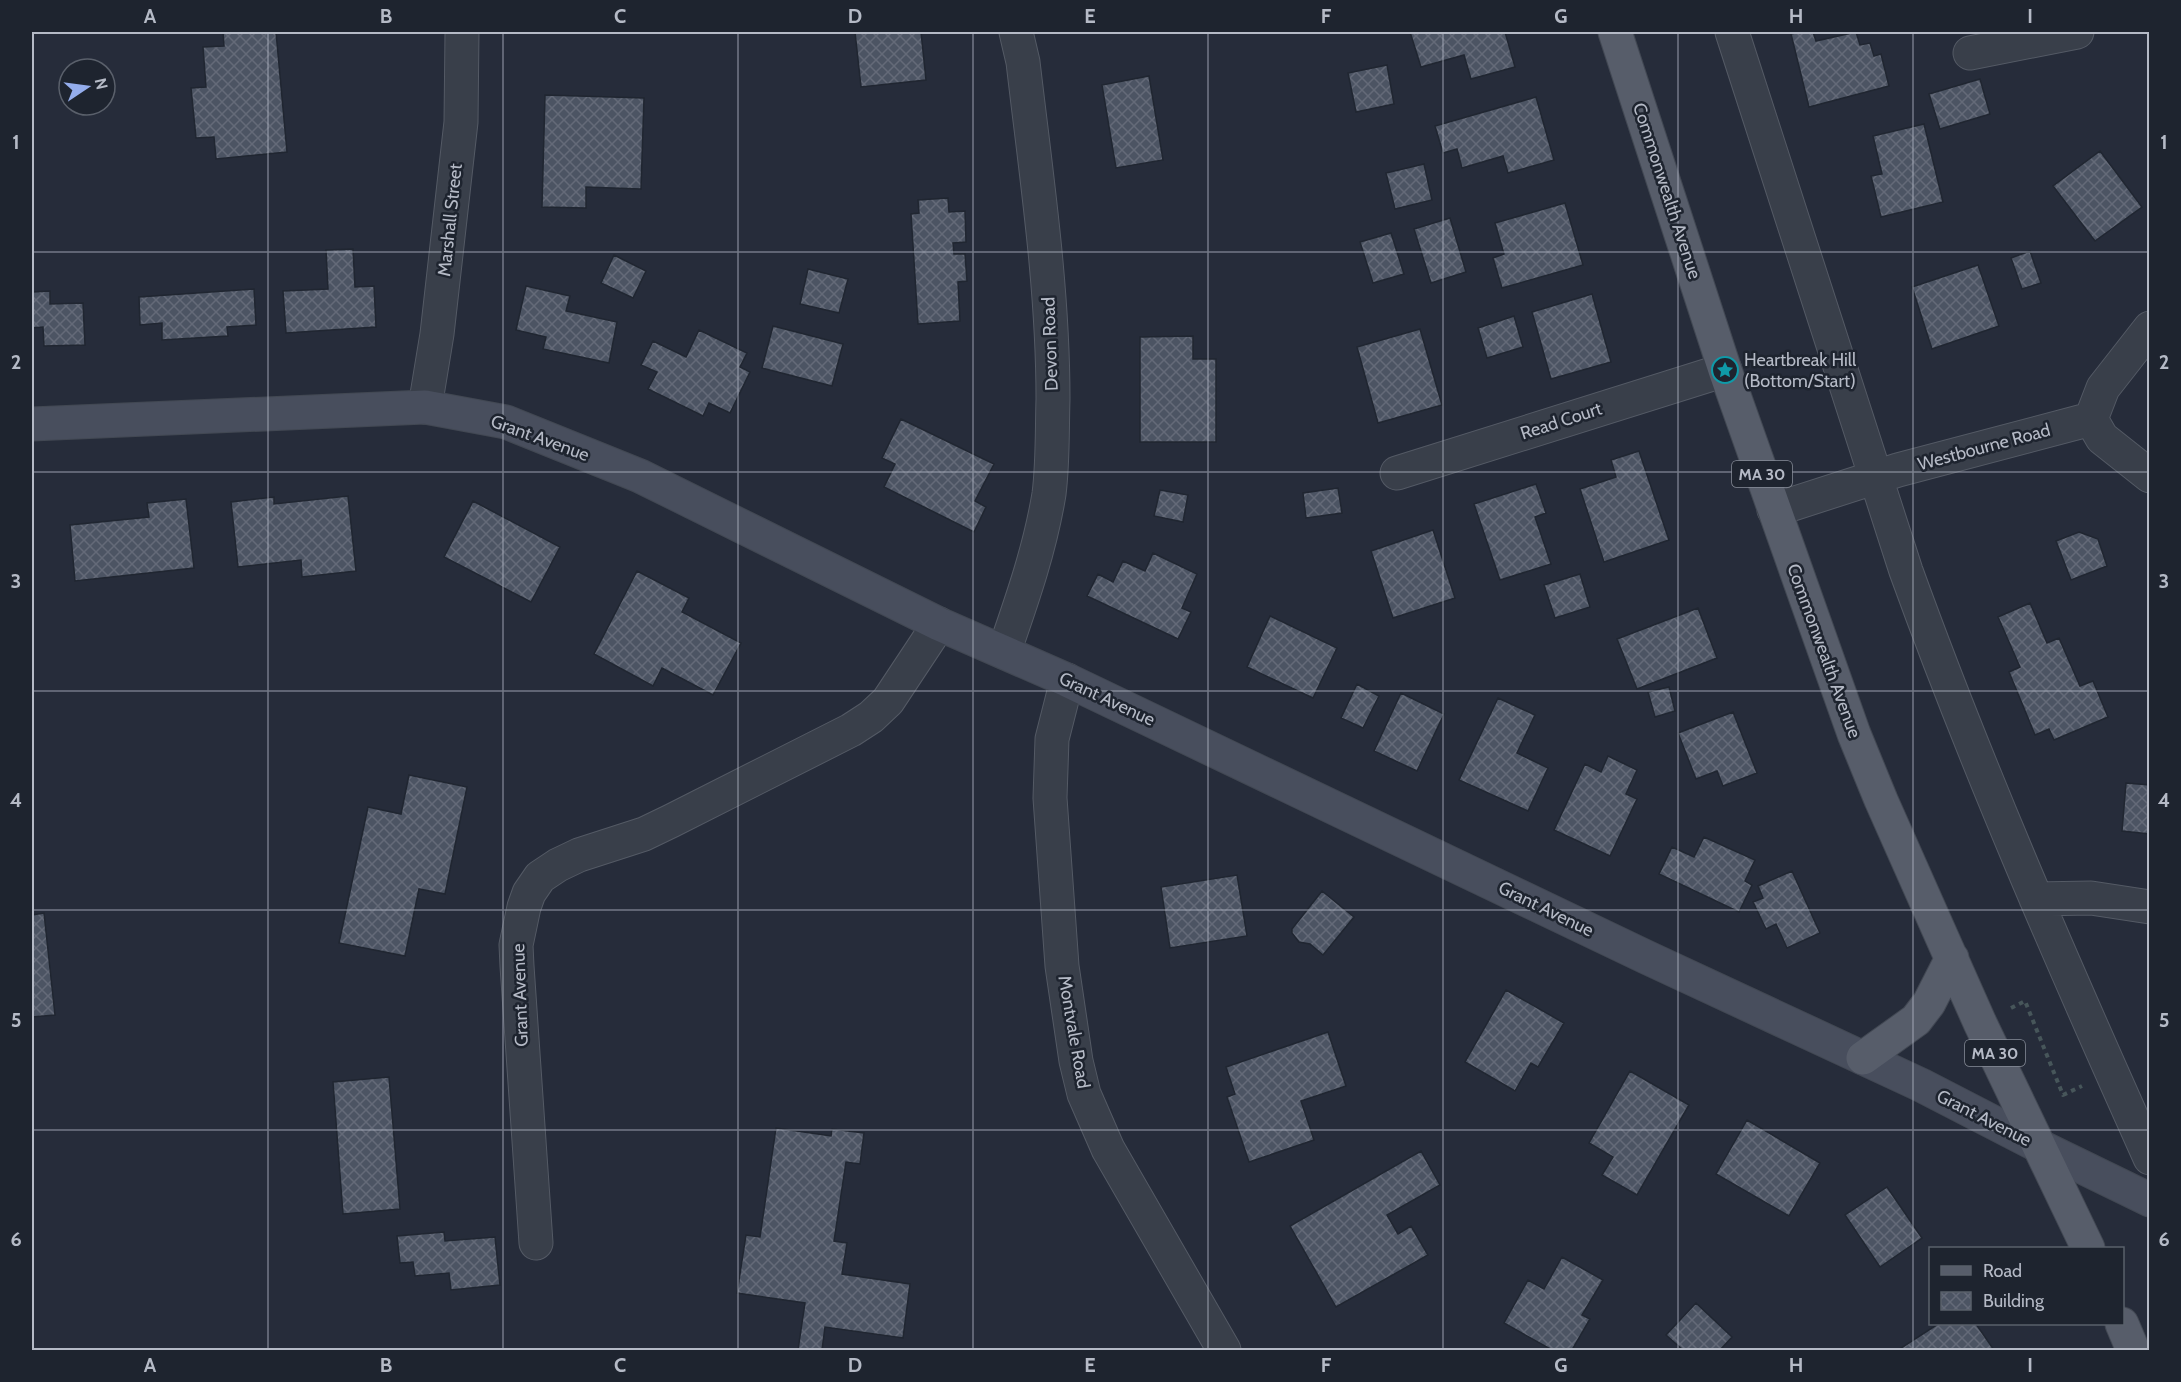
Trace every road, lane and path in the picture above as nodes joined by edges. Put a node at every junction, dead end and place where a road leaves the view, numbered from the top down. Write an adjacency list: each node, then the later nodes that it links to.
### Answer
1 (462, 32): 9 (street, Marshall Street)
2 (1016, 32): 17 (street, Devon Road)
3 (1615, 32): 8 (main road, Commonwealth Avenue / MA 30)
4 (1731, 32): 13 (street)
5 (2077, 32): 6 (street)
6 (1970, 53)
7 (2150, 328): 10 (street)
8 (1725, 370): 12 (street, Read Court); 15 (main road, Commonwealth Avenue / MA 30)
9 (425, 407): 11 (street, Grant Avenue); 16 (street, Grant Avenue)
10 (2091, 419): 13 (street, Westbourne Road); 14 (street)
11 (32, 423)
12 (1397, 473)
13 (1876, 476): 15 (street, Westbourne Road); 19 (street)
14 (2150, 476)
15 (1774, 510): 21 (main road, Commonwealth Avenue / MA 30)
16 (939, 624): 17 (street, Grant Avenue); 28 (street, Grant Avenue)
17 (1004, 652): 18 (street, Grant Avenue)
18 (1067, 680): 23 (street, Grant Avenue); 31 (street, Montvale Road)
19 (2036, 899): 20 (street); 26 (street)
20 (2150, 907)
21 (1952, 958): 23 (main road); 25 (main road, Commonwealth Avenue / MA 30)
22 (2008, 1009): 24 (path)
23 (1863, 1058): 25 (street, Grant Avenue)
24 (2092, 1082)
25 (2039, 1146): 27 (street, Grant Avenue); 29 (main road, Commonwealth Avenue / MA 30)
26 (2150, 1158)
27 (2150, 1200)
28 (536, 1243)
29 (2088, 1247)
30 (2123, 1325): 32 (main road)
31 (1224, 1350)
32 (2133, 1350)

